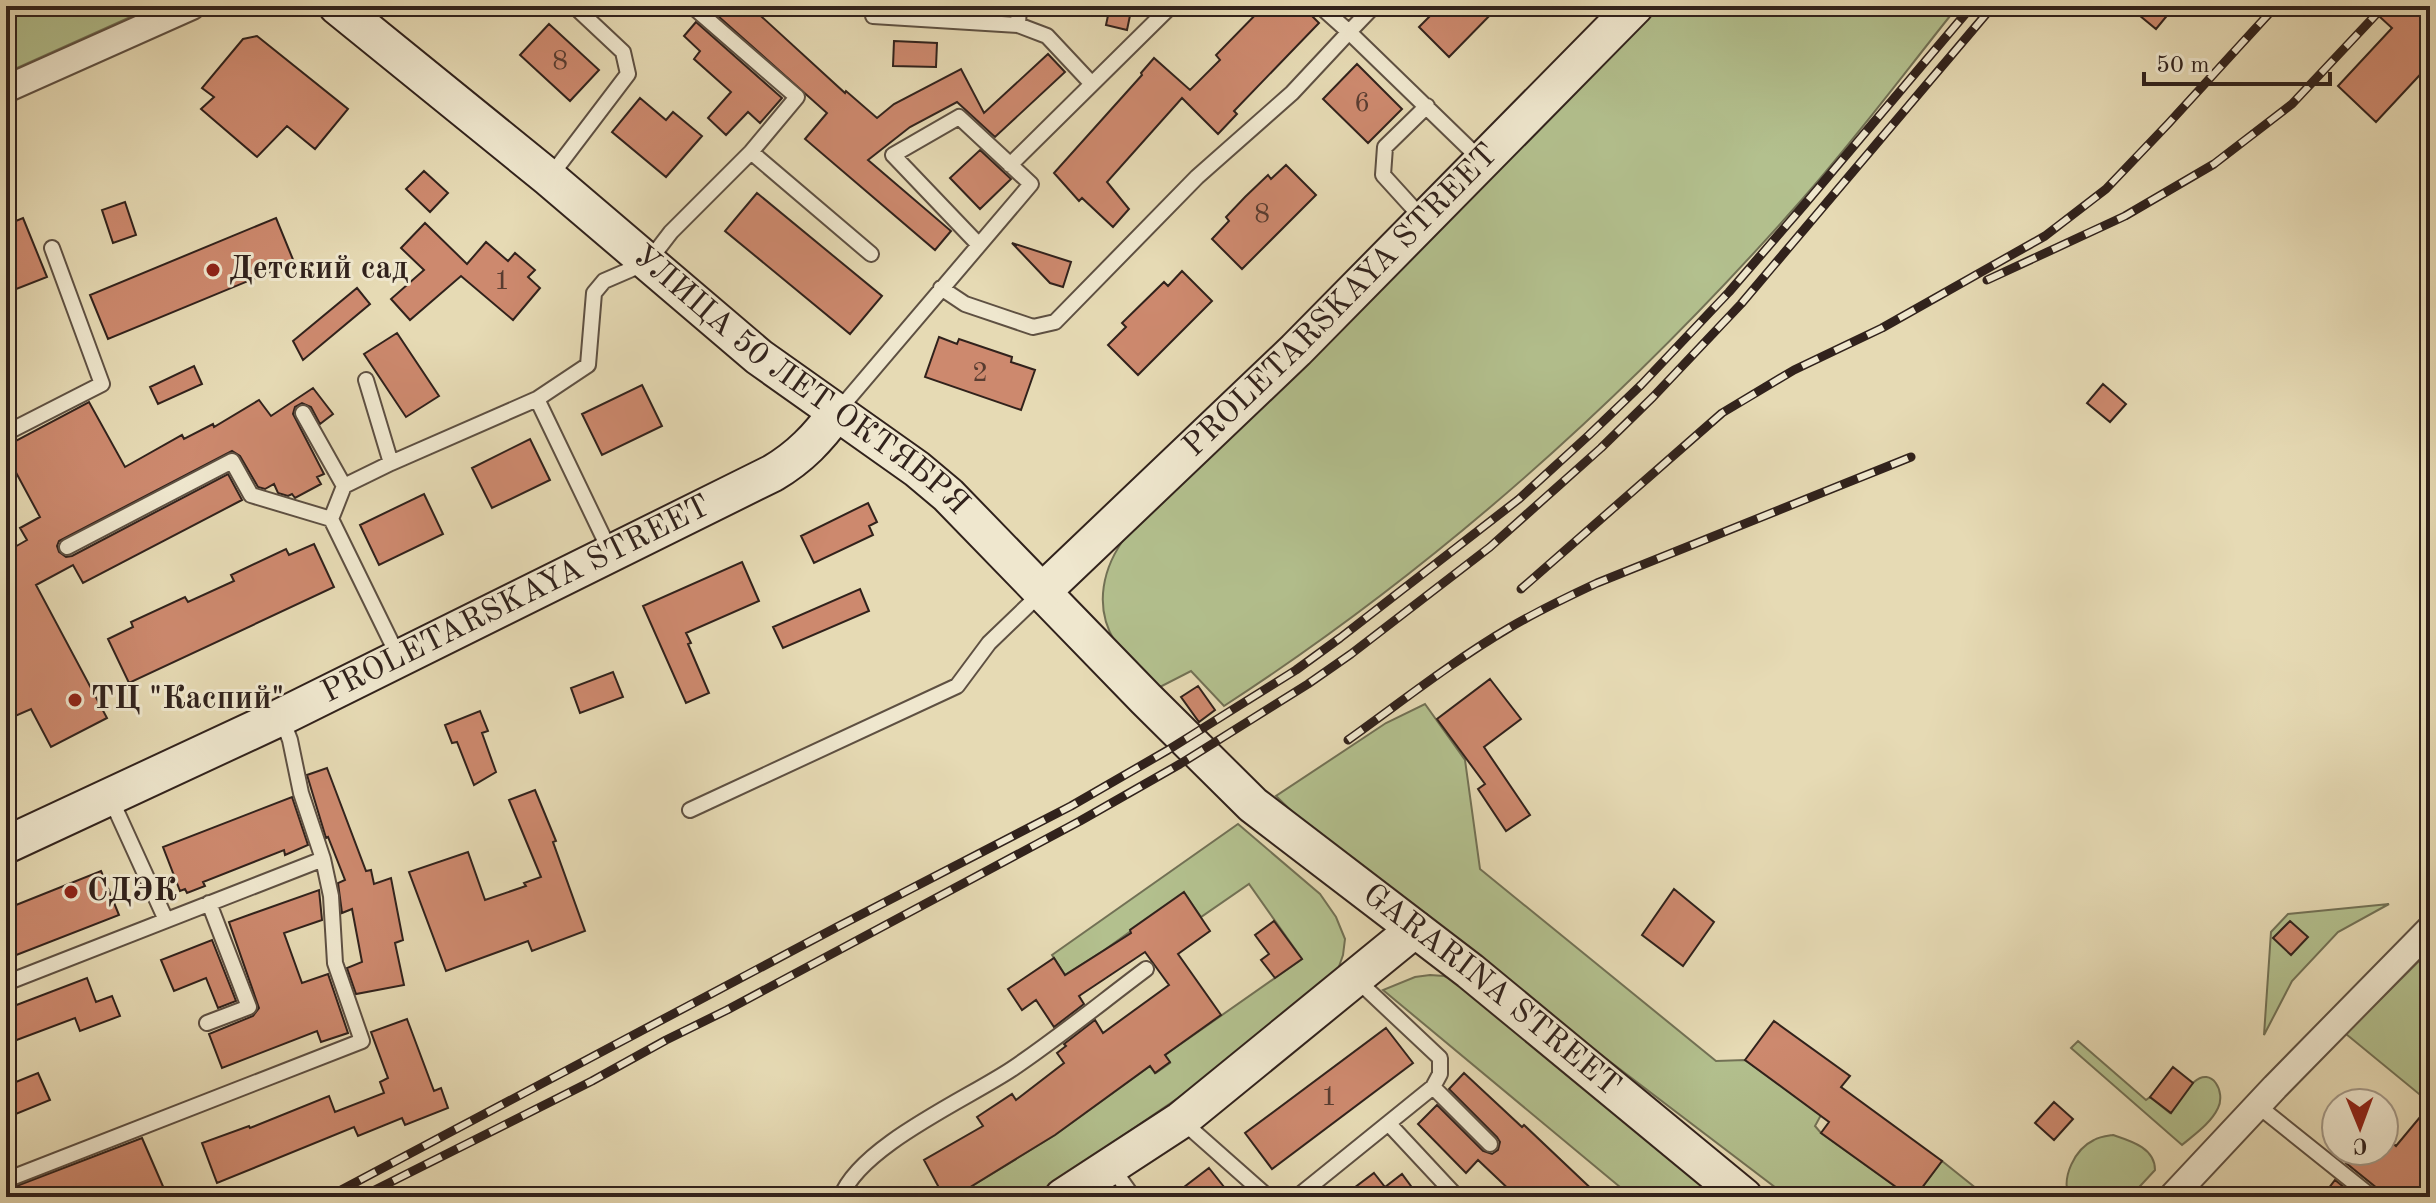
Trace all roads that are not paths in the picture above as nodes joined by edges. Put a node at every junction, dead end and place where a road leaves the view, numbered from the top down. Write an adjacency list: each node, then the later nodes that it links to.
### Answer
1 (192, 6): 14 (street)
2 (337, 6): 19 (street, УЛИЦА 50 ЛЕТ ОКТЯБРЯ)
3 (574, 6): 19 (lane)
4 (692, 6): 16 (lane)
5 (1019, 6): 11 (lane)
6 (1171, 6): 13 (lane)
7 (1320, 6): 12 (lane)
8 (1374, 6): 12 (lane)
9 (1635, 6): 17 (street, PROLETARSKAYA STREET)
10 (873, 16): 11 (lane)
11 (1018, 25): 13 (lane)
12 (1349, 32): 15 (lane); 25 (lane)
13 (1092, 84): 18 (lane)
14 (6, 89)
15 (1427, 106): 17 (lane); 20 (lane)
16 (751, 152): 23 (lane); 24 (lane)
17 (1481, 160): 20 (street, PROLETARSKAYA STREET)
18 (1010, 165): 21 (lane); 21 (lane)
19 (549, 178): 24 (street, УЛИЦА 50 ЛЕТ ОКТЯБРЯ)
20 (1423, 219): 36 (street, PROLETARSKAYA STREET)
21 (978, 244): 25 (lane)
22 (52, 248): 30 (lane)
23 (871, 254)
24 (648, 262): 27 (lane); 28 (street, УЛИЦА 50 ЛЕТ ОКТЯБРЯ)
25 (941, 288): 28 (lane)
26 (366, 380): 31 (lane)
27 (537, 399): 31 (lane); 35 (lane)
28 (837, 412): 35 (street, PROLETARSKAYA STREET); 36 (street, УЛИЦА 50 ЛЕТ ОКТЯБРЯ)
29 (303, 413): 32 (lane)
30 (6, 433)
31 (391, 463): 32 (lane)
32 (344, 486): 33 (lane)
33 (331, 519): 34 (lane); 37 (lane)
34 (67, 547)
35 (611, 554): 37 (street, PROLETARSKAYA STREET)
36 (1043, 591): 39 (street, УЛИЦА 50 ЛЕТ ОКТЯБРЯ); 41 (lane)
37 (399, 658): 38 (street, PROLETARSKAYA STREET)
38 (281, 717): 40 (street, PROLETARSKAYA STREET); 43 (lane)
39 (1236, 788): 46 (street, GARARINA STREET)
40 (110, 797): 42 (street, PROLETARSKAYA STREET); 45 (lane)
41 (690, 810)
42 (6, 845)
43 (323, 859): 44 (lane); 58 (lane)
44 (209, 903): 45 (lane); 51 (lane)
45 (166, 920): 50 (lane)
46 (1415, 929): 49 (street); 65 (street, GARARINA STREET)
47 (2430, 929): 53 (street)
48 (1146, 969): 60 (lane)
49 (1356, 979): 52 (lane); 54 (street)
50 (6, 983)
51 (207, 1023)
52 (1433, 1087): 55 (lane); 56 (lane)
53 (2257, 1105): 66 (street); 67 (lane)
54 (1181, 1120): 57 (street); 63 (lane)
55 (1389, 1124): 59 (lane); 64 (lane)
56 (1490, 1144)
57 (1111, 1166): 61 (street); 62 (lane)
58 (6, 1180)
59 (1303, 1195)
60 (841, 1197)
61 (1063, 1197)
62 (1133, 1197)
63 (1268, 1197)
64 (1457, 1197)
65 (1744, 1197)
66 (2172, 1197)
67 (2372, 1197)

